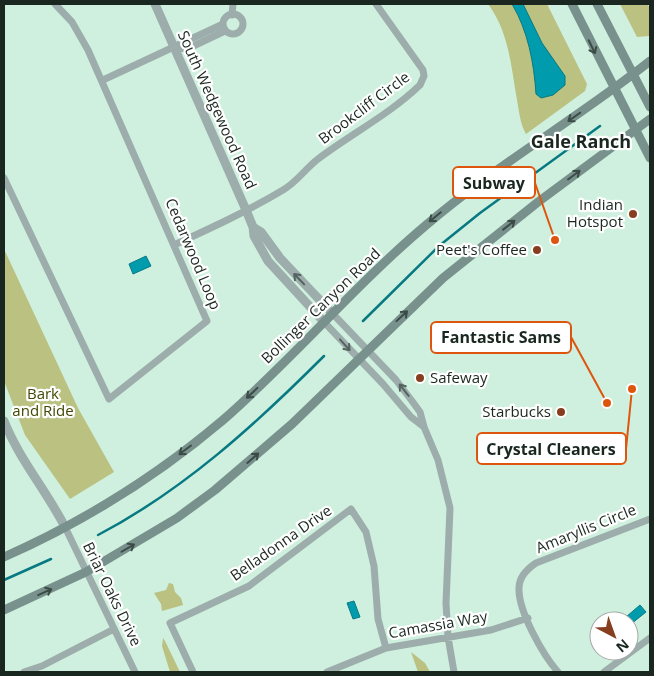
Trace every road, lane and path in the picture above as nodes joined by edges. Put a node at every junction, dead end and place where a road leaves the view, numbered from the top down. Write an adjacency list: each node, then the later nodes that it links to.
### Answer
1 (55, 4): 12 (street, Cedarwood Loop)
2 (155, 4): 9 (street, South Wedgewood Road)
3 (233, 4): 7 (street)
4 (376, 4): 19 (street, Brookcliff Circle)
5 (572, 4): 13 (main road, one-way to 13)
6 (598, 4): 11 (main road)
7 (232, 14): 8 (street); 8 (street)
8 (224, 28): 9 (street)
9 (175, 48): 12 (street); 19 (street, South Wedgewood Road)
10 (650, 61): 11 (main road, Bollinger Canyon Road)
11 (632, 75): 13 (main road, Bollinger Canyon Road); 14 (main road)
12 (102, 80): 21 (street, Cedarwood Loop)
13 (614, 89): 16 (main road); 22 (main road, Bollinger Canyon Road, one-way to 22)
14 (650, 107)
15 (650, 119): 16 (main road)
16 (634, 130): 17 (main road); 24 (main road, one-way to 16)
17 (650, 158)
18 (4, 178): 21 (street, Cedarwood Loop)
19 (246, 210): 20 (street, South Wedgewood Road); 21 (street, Brookcliff Circle)
20 (253, 226): 22 (street, South Wedgewood Road, one-way to 20); 23 (street, South Wedgewood Road)
21 (174, 246)
22 (333, 314): 23 (main road, Bollinger Canyon Road); 24 (street)
23 (324, 322): 25 (street, one-way to 25); 29 (main road, Bollinger Canyon Road, one-way to 29)
24 (366, 350): 25 (main road); 27 (street, one-way to 24)
25 (357, 359): 27 (street); 31 (main road, one-way to 25)
26 (4, 421): 29 (street)
27 (424, 427): 35 (street)
28 (650, 519): 33 (street, Amaryllis Circle)
29 (65, 527): 30 (main road, Bollinger Canyon Road); 31 (street, Briar Oaks Drive)
30 (4, 557)
31 (86, 572): 32 (main road, one-way to 31); 34 (street, Briar Oaks Drive)
32 (4, 610)
33 (528, 618): 35 (street, Camassia Way); 44 (street, Amaryllis Circle)
34 (114, 629): 38 (street); 40 (street, Briar Oaks Drive)
35 (448, 637): 37 (street, Camassia Way); 43 (street)
36 (650, 638): 45 (street)
37 (386, 648): 41 (street, Belladonna Drive); 42 (street, Camassia Way)
38 (43, 669): 39 (street)
39 (24, 672)
40 (136, 672)
41 (193, 672)
42 (327, 672)
43 (454, 672)
44 (558, 672)
45 (604, 672)

